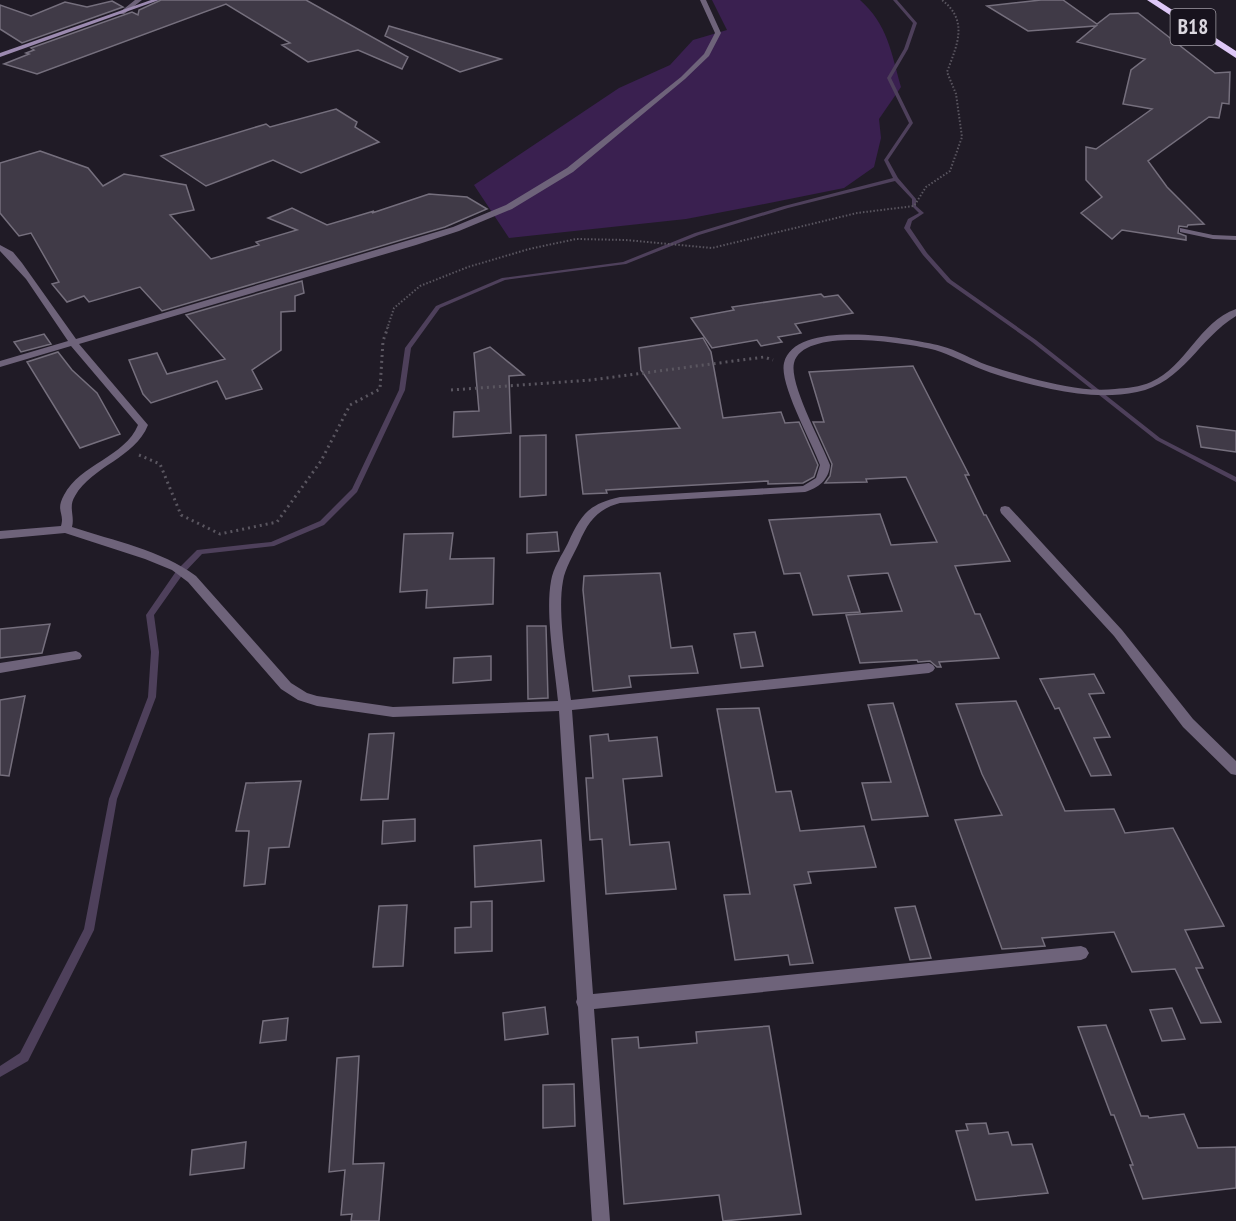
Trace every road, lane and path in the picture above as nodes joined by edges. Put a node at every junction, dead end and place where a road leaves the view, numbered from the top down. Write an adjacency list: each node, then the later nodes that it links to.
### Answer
1 (139, 0): 6 (street)
2 (156, 0): 6 (main road)
3 (703, 0): 13 (street)
4 (942, 0): 17 (path)
5 (1151, 0): 8 (highway, B18)
6 (122, 13): 7 (main road)
7 (0, 55)
8 (1236, 55)
9 (1183, 230): 10 (street)
10 (1236, 238)
11 (0, 247): 13 (street)
12 (1236, 312): 15 (street)
13 (74, 343): 14 (street); 17 (street)
14 (0, 364)
15 (788, 366): 16 (path); 24 (street)
16 (451, 390)
17 (125, 449): 19 (street)
18 (1005, 510): 25 (street)
19 (66, 529): 20 (street); 24 (street)
20 (0, 535)
21 (76, 656): 22 (street)
22 (0, 668)
23 (929, 668): 24 (street)
24 (565, 706): 27 (street)
25 (1236, 770)
26 (1081, 953): 27 (street)
27 (584, 1002): 28 (street)
28 (601, 1221)

